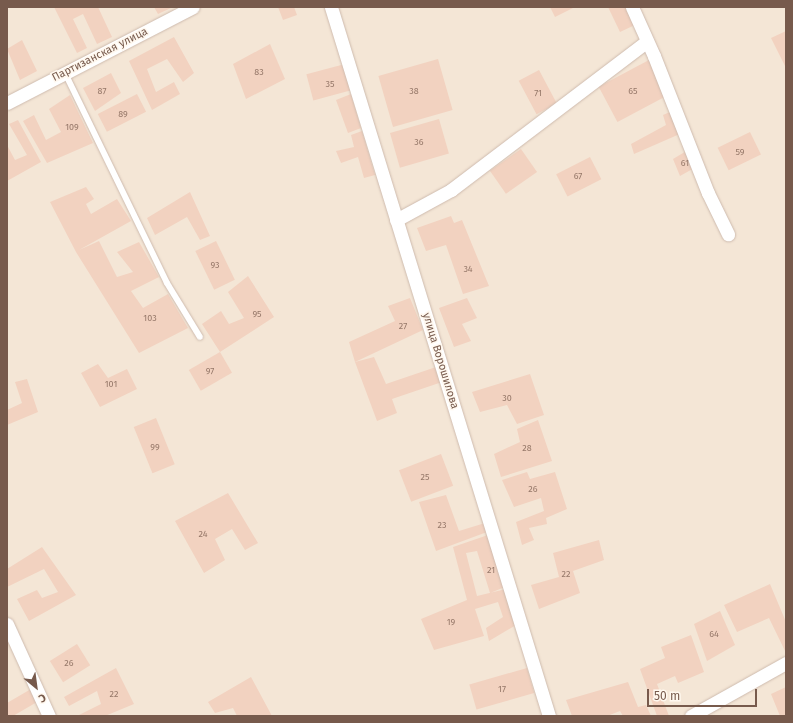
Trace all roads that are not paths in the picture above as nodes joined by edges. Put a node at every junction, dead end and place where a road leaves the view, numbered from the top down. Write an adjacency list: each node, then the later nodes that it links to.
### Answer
1 (193, 7): 5 (street, Партизанская улица)
2 (331, 7): 7 (street, улица Ворошилова)
3 (632, 7): 4 (street)
4 (647, 41): 7 (street); 8 (street)
5 (65, 73): 6 (street, Партизанская улица); 9 (lane)
6 (7, 103)
7 (396, 220): 13 (street, улица Ворошилова)
8 (728, 234)
9 (200, 337)
10 (7, 624): 12 (street)
11 (786, 663): 14 (street)
12 (50, 716)
13 (549, 716)
14 (691, 716)

